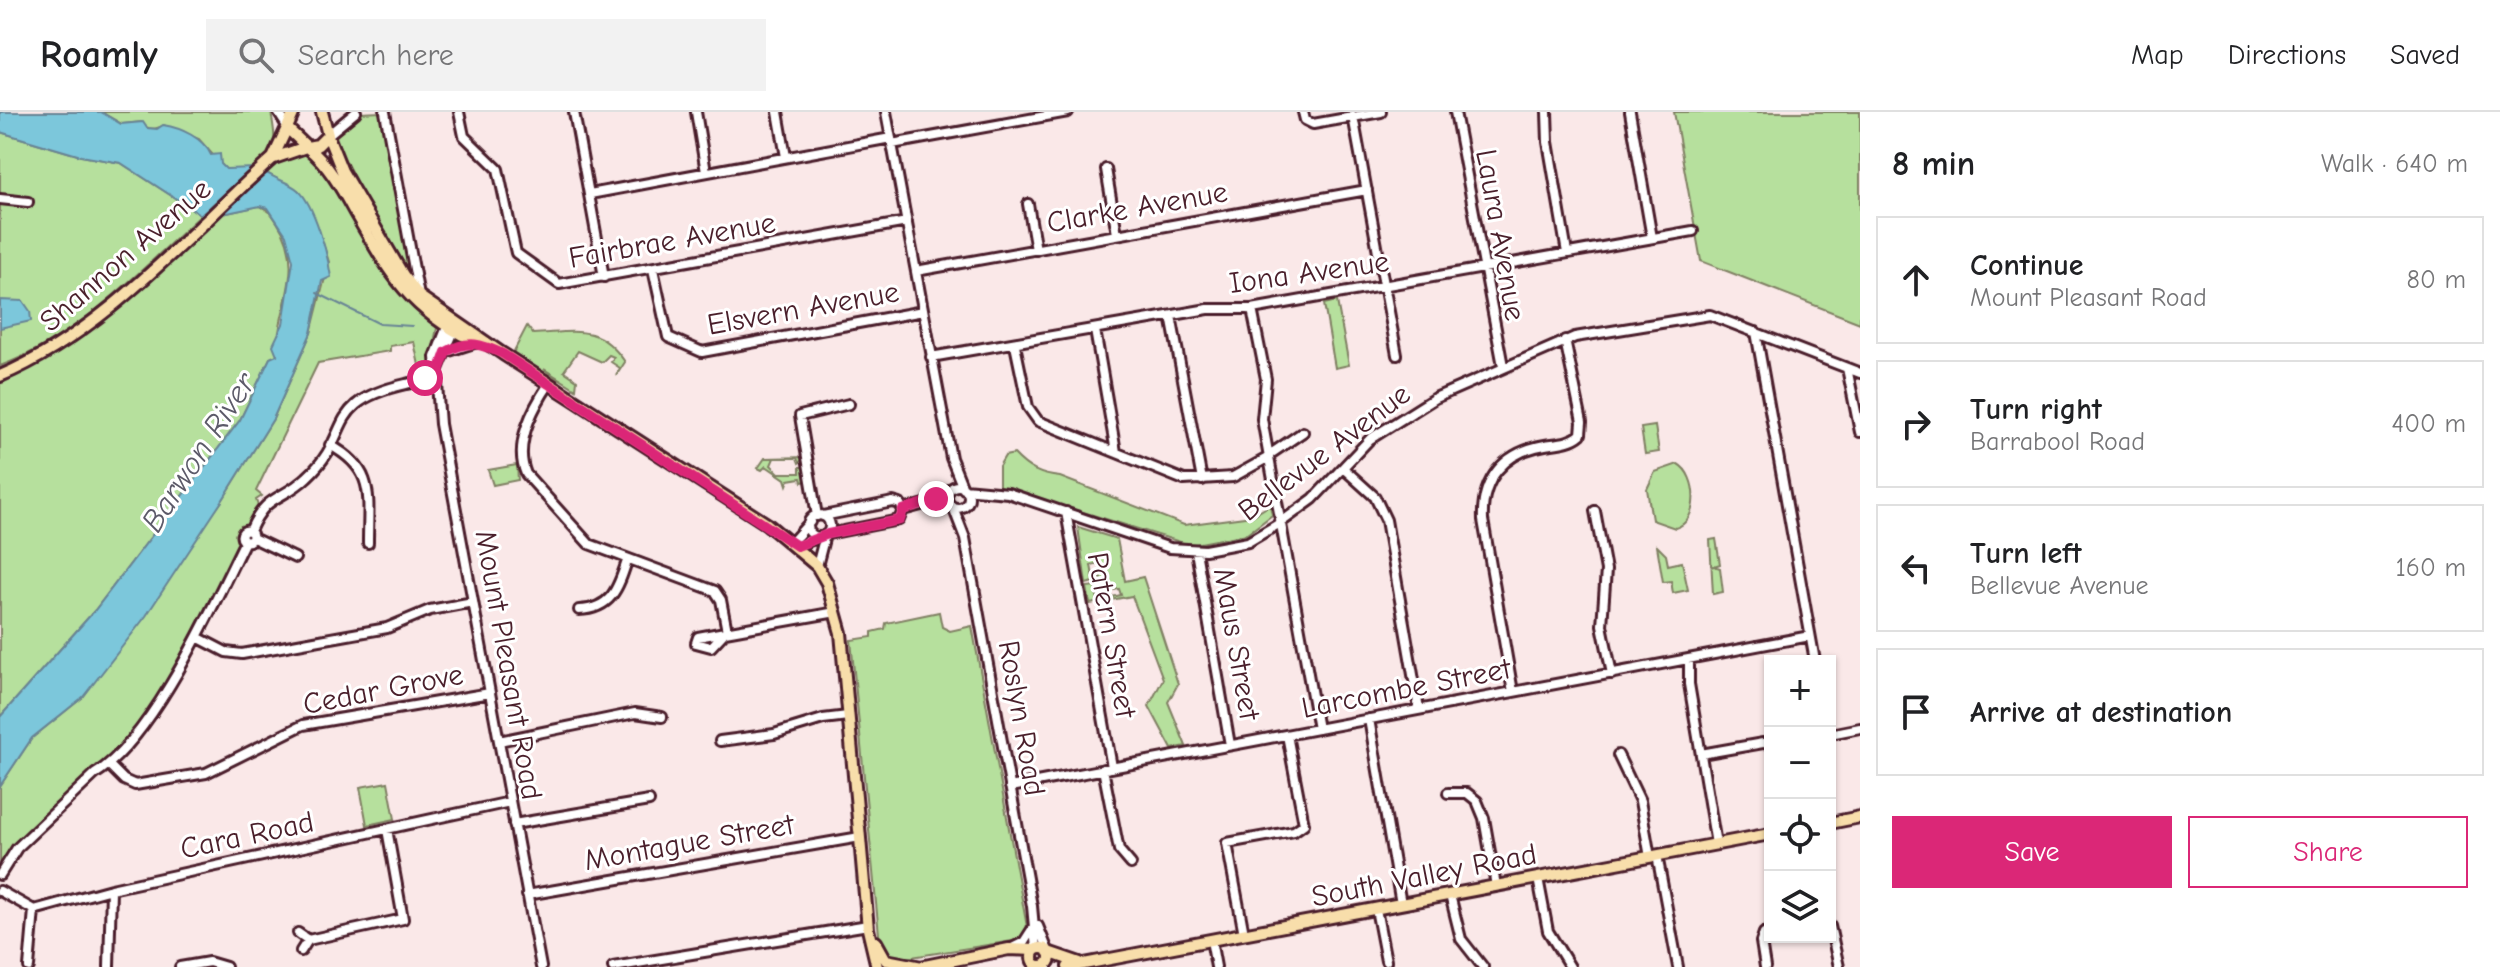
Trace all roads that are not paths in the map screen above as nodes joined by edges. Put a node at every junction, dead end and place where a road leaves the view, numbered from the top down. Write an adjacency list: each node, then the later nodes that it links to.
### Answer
1 (278, 112): 18 (street)
2 (294, 112): 18 (main road, Shannon Avenue)
3 (322, 112): 19 (main road)
4 (356, 112): 19 (street)
5 (385, 112): 40 (street)
6 (459, 112): 41 (street, Fairbrae Avenue)
7 (574, 112): 27 (street)
8 (696, 112): 25 (street)
9 (778, 112): 22 (street)
10 (886, 112): 20 (street, Roslyn Road)
11 (1068, 112): 20 (street)
12 (1303, 112): 17 (street)
13 (1381, 112): 17 (street)
14 (1455, 112): 37 (street, Laura Avenue)
15 (1547, 112): 36 (street)
16 (1630, 112): 34 (street)
17 (1353, 116): 26 (street)
18 (287, 127): 21 (main road); 23 (main road, Shannon Avenue)
19 (328, 135): 21 (main road, Shannon Avenue); 40 (main road)
20 (892, 141): 22 (street); 31 (street, Roslyn Road)
21 (306, 147): 23 (main road, Shannon Avenue); 46 (main road)
22 (786, 157): 25 (street)
23 (273, 158): 61 (main road, Shannon Avenue)
24 (1106, 169): 33 (street)
25 (706, 172): 27 (street)
26 (1367, 190): 33 (street, Clarke Avenue); 42 (street)
27 (590, 194): 41 (street)
28 (0, 199): 29 (street)
29 (28, 202)
30 (1028, 204): 35 (street)
31 (907, 222): 38 (street, Fairbrae Avenue); 39 (street, Roslyn Road)
32 (1693, 231): 34 (street, Iona Avenue)
33 (1117, 234): 35 (street, Clarke Avenue)
34 (1652, 238): 36 (street, Iona Avenue)
35 (1036, 250): 39 (street, Clarke Avenue)
36 (1567, 253): 37 (street, Iona Avenue)
37 (1482, 268): 42 (street, Iona Avenue); 58 (street, Laura Avenue)
38 (653, 269): 41 (street, Fairbrae Avenue); 44 (street, Elsvern Avenue)
39 (916, 271): 44 (street, Roslyn Road)
40 (410, 276): 46 (main road)
41 (604, 277)
42 (1385, 286): 43 (street, Iona Avenue); 55 (street)
43 (1252, 309): 45 (street, Iona Avenue); 70 (street)
44 (923, 311): 56 (street, Roslyn Road)
45 (1171, 316): 47 (street, Iona Avenue); 73 (street)
46 (452, 326): 51 (main road); 53 (street, Mount Pleasant Road); 54 (main road); 62 (street, Mount Pleasant Road)
47 (1095, 330): 52 (street, Iona Avenue); 69 (street)
48 (1756, 332): 49 (street, Bellevue Avenue); 50 (street, Bellevue Avenue); 57 (street)
49 (1769, 337): 57 (street); 59 (street, Bellevue Avenue)
50 (1565, 340): 58 (street, Bellevue Avenue); 102 (street)
51 (478, 342): 53 (street); 54 (main road)
52 (1015, 345): 56 (street, Iona Avenue); 69 (street)
53 (446, 352): 62 (street, Mount Pleasant Road)
54 (503, 354): 63 (main road)
55 (1397, 355)
56 (931, 357): 71 (street, Roslyn Road)
57 (1762, 359): 97 (street)
58 (1503, 366): 72 (street, Bellevue Avenue)
59 (1847, 368): 60 (street, Bellevue Avenue); 64 (street)
60 (1860, 375): 64 (street)
61 (0, 376)
62 (437, 378): 68 (street); 94 (street, Mount Pleasant Road)
63 (549, 384): 89 (main road); 92 (street)
64 (1853, 394): 67 (street)
65 (849, 404): 83 (street)
66 (1303, 432): 70 (street)
67 (1860, 432)
68 (330, 445): 86 (street); 88 (street)
69 (1116, 452): 73 (street)
70 (1269, 456): 73 (street); 84 (street)
71 (951, 458): 74 (street, Roslyn Road); 75 (street, Roslyn Road)
72 (1343, 468): 84 (street, Bellevue Avenue); 104 (street)
73 (1202, 480)
74 (964, 488): 75 (street); 76 (street, Bellevue Avenue); 78 (street, Roslyn Road)
75 (950, 490): 77 (street); 79 (street, Roslyn Road)
76 (993, 492): 78 (street); 82 (street, Bellevue Avenue)
77 (925, 504): 79 (street); 80 (street)
78 (966, 504): 79 (street); 87 (street, Roslyn Road)
79 (952, 507): 87 (street, Roslyn Road)
80 (903, 510): 83 (street); 85 (street)
81 (1595, 511): 101 (street)
82 (1066, 512): 90 (street, Bellevue Avenue); 119 (street, Patern Street)
83 (817, 518): 85 (street); 85 (street); 89 (street)
84 (1280, 523): 90 (street, Bellevue Avenue); 109 (street)
85 (824, 535): 89 (street); 93 (street)
86 (249, 537): 91 (street); 98 (street)
87 (965, 538): 120 (street, Roslyn Road)
88 (368, 543)
89 (794, 544): 93 (main road)
90 (1196, 551): 115 (street, Maus Street)
91 (295, 558)
92 (627, 561): 95 (street); 96 (street)
93 (817, 566): 96 (main road)
94 (473, 602): 98 (street); 103 (street, Mount Pleasant Road)
95 (579, 610)
96 (836, 612): 106 (main road)
97 (1810, 636): 99 (street); 100 (street, Larcombe Street)
98 (197, 637): 118 (street)
99 (1814, 655)
100 (1684, 660): 101 (street, Larcombe Street); 116 (street)
101 (1612, 674): 102 (street, Larcombe Street)
102 (1513, 692): 104 (street, Larcombe Street)
103 (490, 693): 112 (street, Mount Pleasant Road); 118 (street, Cedar Grove)
104 (1419, 709): 107 (street, Larcombe Street)
105 (662, 717): 112 (street)
106 (848, 719): 113 (street); 128 (main road)
107 (1369, 719): 109 (street, Larcombe Street); 141 (street)
108 (1860, 728): 110 (street)
109 (1318, 729): 111 (street, Larcombe Street)
110 (1836, 733)
111 (1287, 735): 115 (street, Larcombe Street); 149 (street)
112 (499, 741): 123 (street, Mount Pleasant Road)
113 (720, 741)
114 (1763, 743): 116 (street)
115 (1230, 745): 119 (street, Larcombe Street)
116 (1701, 754): 130 (street)
117 (1618, 755): 131 (street)
118 (110, 766): 133 (street)
119 (1108, 768): 120 (street, Larcombe Street); 132 (street, Patern Street)
120 (1010, 787): 142 (street, Roslyn Road)
121 (1448, 793): 136 (street)
122 (649, 801): 126 (street)
123 (510, 802): 126 (street, Mount Pleasant Road); 127 (street, Cara Road)
124 (1860, 817): 125 (main road)
125 (1836, 822)
126 (514, 824): 139 (street, Mount Pleasant Road)
127 (387, 829): 137 (street, Cara Road); 150 (street)
128 (860, 834): 135 (main road); 139 (street, Montague Street)
129 (1764, 835): 130 (main road, South Valley Road)
130 (1716, 844): 131 (main road, South Valley Road)
131 (1654, 856): 134 (main road, South Valley Road); 174 (street)
132 (1131, 864)
133 (0, 875)
134 (1538, 878): 136 (main road, South Valley Road); 173 (street)
135 (864, 882): 146 (main road); 169 (main road)
136 (1496, 886): 140 (main road, South Valley Road)
137 (111, 889): 144 (street, Cara Road); 162 (street)
138 (0, 891): 144 (street)
139 (527, 895): 165 (street, Mount Pleasant Road)
140 (1450, 895): 141 (main road, South Valley Road); 172 (street)
141 (1401, 904): 143 (main road, South Valley Road)
142 (1032, 906): 145 (street, Roslyn Road); 155 (street, Roslyn Road)
143 (1376, 909): 149 (main road, South Valley Road); 157 (street)
144 (34, 910): 161 (street)
145 (1034, 922): 153 (street); 155 (street, Roslyn Road)
146 (868, 927): 166 (street); 167 (main road); 168 (main road)
147 (298, 933): 150 (street)
148 (1764, 933): 175 (street)
149 (1244, 934): 151 (main road, South Valley Road)
150 (308, 940): 154 (street)
151 (1211, 940): 160 (main road, South Valley Road); 171 (street)
152 (1834, 943): 176 (street)
153 (1007, 949): 155 (main road, South Valley Road); 156 (main road)
154 (301, 951)
155 (1042, 951): 159 (main road); 159 (main road); 160 (main road, South Valley Road)
156 (993, 954): 158 (main road); 159 (main road, South Valley Road)
157 (1386, 961)
158 (963, 963): 169 (main road)
159 (1042, 965): 170 (main road, South Valley Road)
160 (1082, 965): 170 (main road, South Valley Road)
161 (29, 967)
162 (109, 967)
163 (180, 967): 164 (street)
164 (226, 967)
165 (541, 967)
166 (613, 967)
167 (867, 967)
168 (877, 967)
169 (921, 967)
170 (1066, 967)
171 (1216, 967)
172 (1483, 967)
173 (1570, 967)
174 (1678, 967)
175 (1765, 967)
176 (1839, 967)

